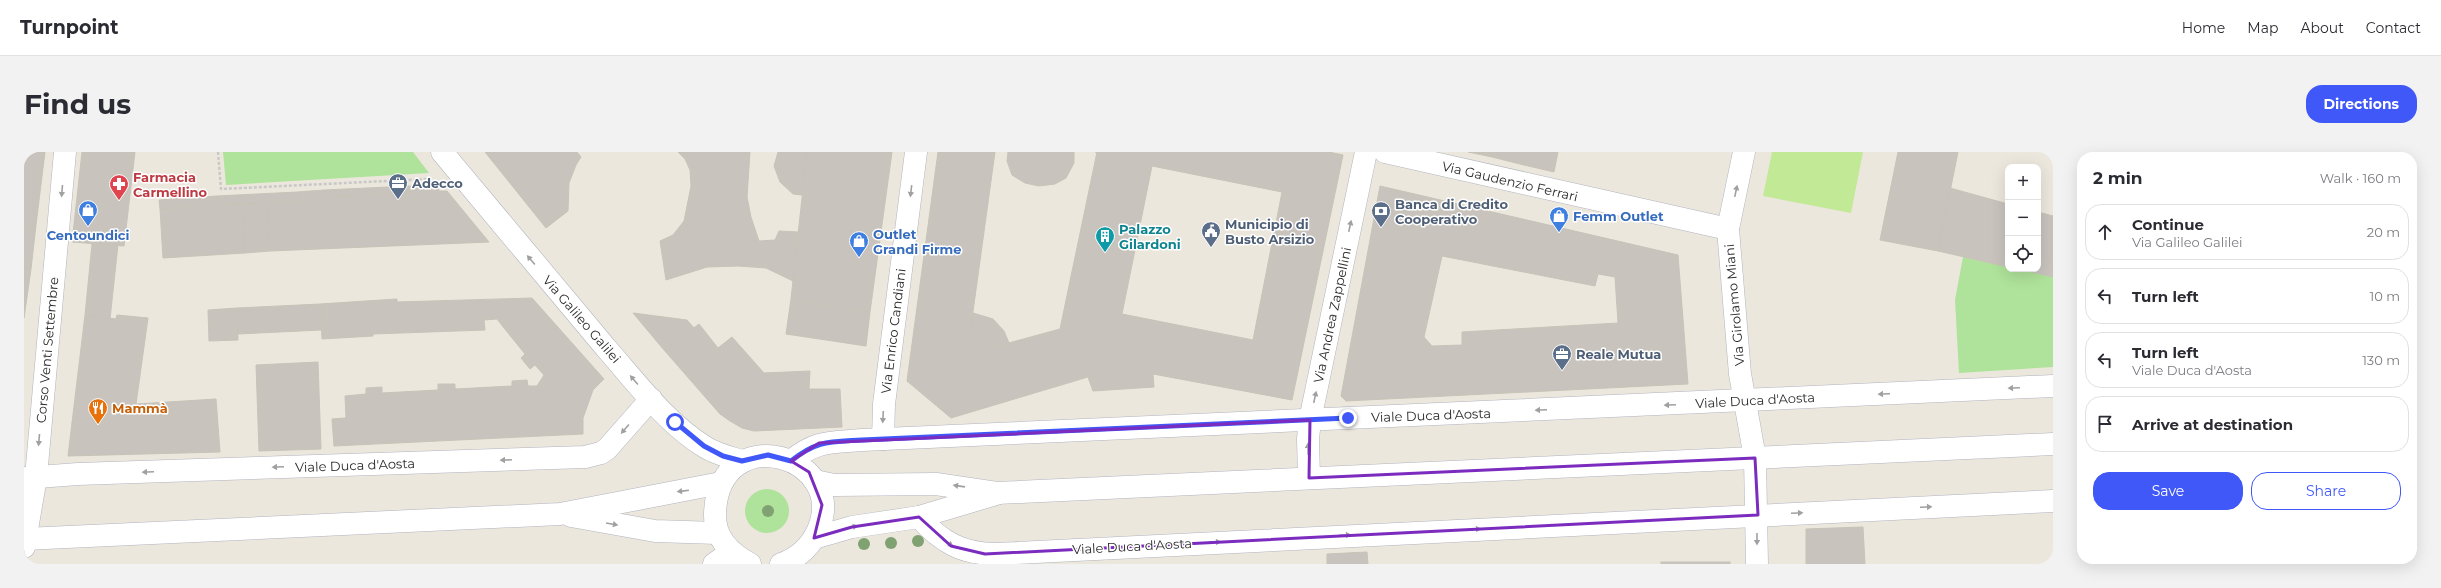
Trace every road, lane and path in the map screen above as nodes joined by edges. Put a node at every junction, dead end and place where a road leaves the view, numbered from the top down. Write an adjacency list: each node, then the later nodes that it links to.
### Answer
1 (65, 152): 19 (street, Corso Venti Settembre, one-way to 19)
2 (218, 152): 8 (path)
3 (442, 152): 11 (street, Via Galileo Galilei, one-way to 3)
4 (916, 152): 14 (street, Via Enrico Candiani, one-way to 14)
5 (1366, 152): 13 (street, Via Andrea Zappellini, one-way to 5)
6 (1385, 152): 9 (street, Via Gaudenzio Ferrari)
7 (1744, 152): 9 (street, Via Girolamo Miani, one-way to 7)
8 (433, 179)
9 (1728, 229): 12 (street, Via Girolamo Miani)
10 (2053, 386): 12 (street, Viale Duca d'Aosta, one-way to 12)
11 (651, 399): 17 (street, Via Galileo Galilei); 19 (street, Viale Duca d'Aosta, one-way to 19)
12 (1743, 401): 13 (street, Viale Duca d'Aosta, one-way to 13); 16 (street, Via Girolamo Miani)
13 (1310, 420): 14 (street, Viale Duca d'Aosta); 20 (street, Via Andrea Zappellini, one-way to 13)
14 (883, 439): 18 (street, Viale Duca d'Aosta)
15 (2053, 444): 16 (street)
16 (1755, 458): 20 (street); 26 (street, Via Girolamo Miani)
17 (742, 461): 18 (street); 22 (street)
18 (791, 461): 21 (street)
19 (30, 478): 29 (street, Corso Venti Settembre)
20 (1309, 478): 23 (street)
21 (815, 481): 23 (street, one-way to 21); 30 (street)
22 (721, 483): 25 (street, one-way to 25); 28 (street)
23 (997, 493): 27 (street)
24 (2053, 501): 26 (street, Viale Duca d'Aosta, one-way to 24)
25 (560, 514): 28 (street, one-way to 28); 29 (street)
26 (1758, 515): 27 (street, Viale Duca d'Aosta, one-way to 26); 34 (street, Via Girolamo Miani, one-way to 34)
27 (919, 517): 30 (street, one-way to 27)
28 (717, 534): 31 (street)
29 (25, 542)
30 (807, 550): 33 (street)
31 (740, 559): 32 (street)
32 (714, 564)
33 (781, 564)
34 (1757, 564)

